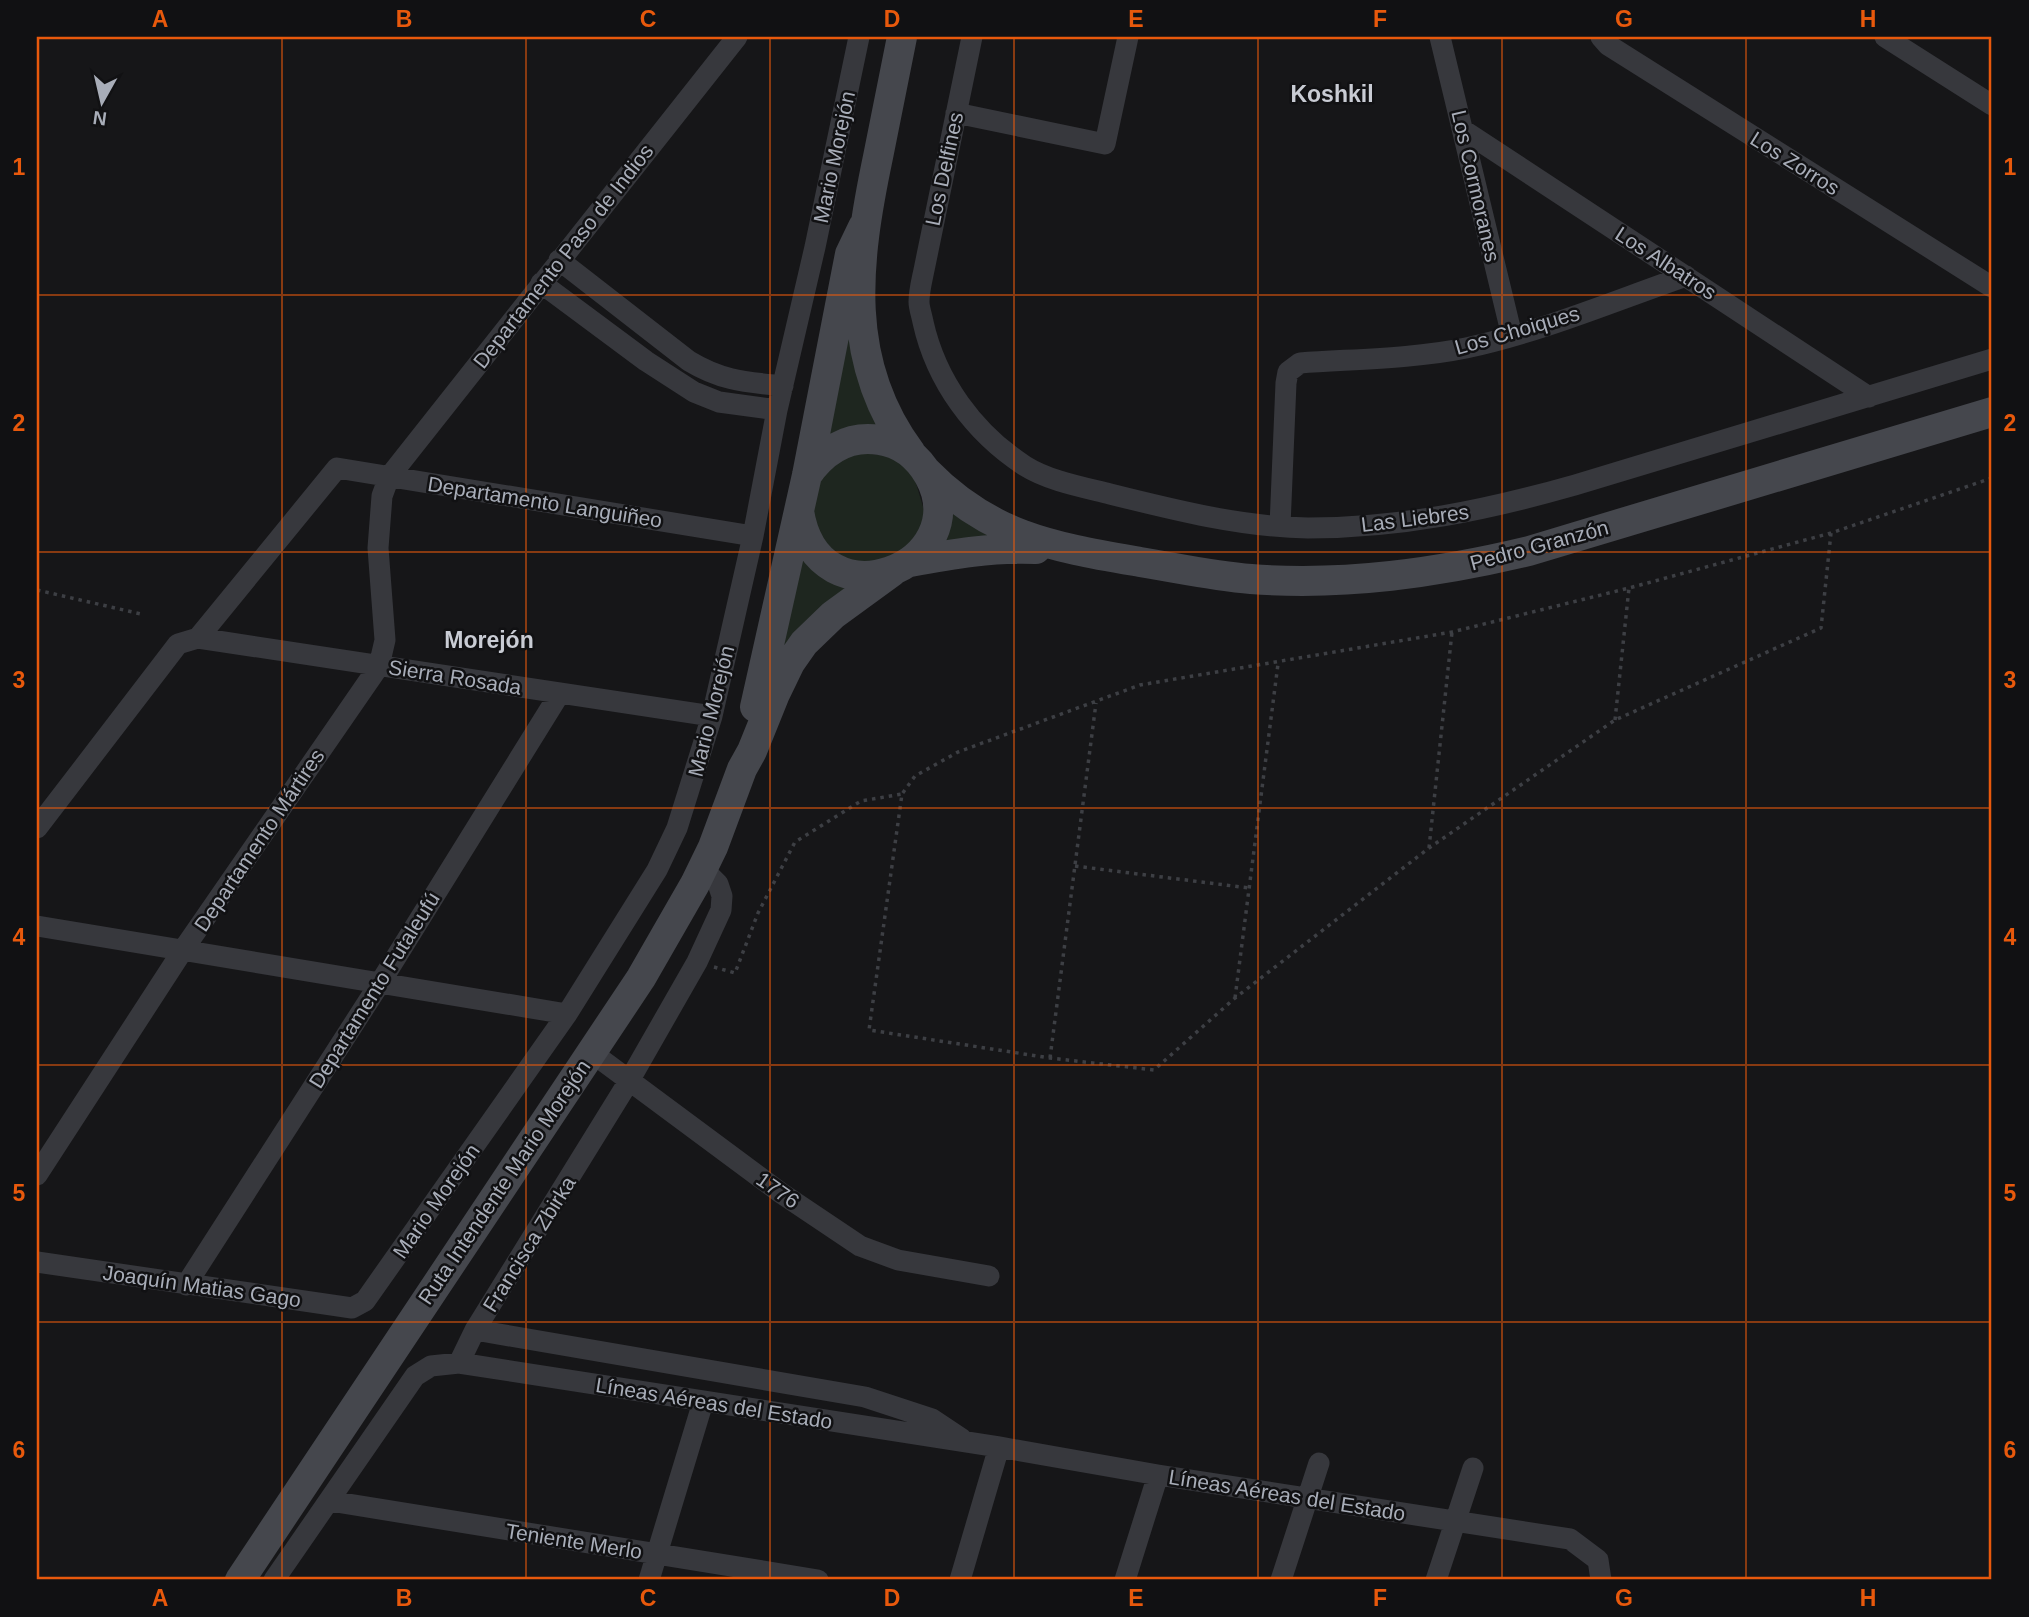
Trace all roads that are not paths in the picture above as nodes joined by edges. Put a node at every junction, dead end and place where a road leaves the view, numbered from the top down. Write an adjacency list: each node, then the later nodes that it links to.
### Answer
1 (737, 37): 14 (street, Departamento Paso de Indios)
2 (859, 37): 12 (street, Mario Morejón)
3 (902, 37): 13 (main road)
4 (972, 37): 10 (street, Los Delfines)
5 (1128, 37): 10 (street)
6 (1440, 37): 11 (street, Los Cormoranes)
7 (1601, 37): 17 (street, Los Zorros)
8 (1885, 37): 9 (street)
9 (1992, 105)
10 (956, 113): 18 (street, Los Delfines)
11 (1463, 130): 15 (street, Los Albatros); 19 (street, Los Cormoranes)
12 (815, 247): 13 (street); 21 (street, Mario Morejón)
13 (856, 256): 25 (main road); 26 (main road)
14 (559, 260): 16 (street, Departamento Paso de Indios); 21 (street)
15 (1686, 276): 19 (street, Los Choiques); 22 (street, Los Albatros)
16 (541, 283): 23 (street); 27 (street, Departamento Paso de Indios)
17 (1992, 287)
18 (919, 302): 29 (street, Las Liebres)
19 (1512, 336): 29 (street, Los Choiques)
20 (1992, 359): 22 (street, Las Liebres)
21 (783, 386): 23 (street, Mario Morejón)
22 (1869, 397): 29 (street, Las Liebres)
23 (777, 410): 30 (street, Mario Morejón)
24 (1992, 412): 31 (main road, Pedro Granzón)
25 (918, 462): 26 (main road); 31 (main road, Pedro Granzón); 32 (main road)
26 (807, 475): 28 (main road)
27 (389, 477): 30 (street, Departamento Languiñeo); 33 (street, Departamento Languiñeo); 34 (street, Departamento Mártires)
28 (799, 510): 32 (main road); 37 (main road, Ruta Intendente Mario Morejón)
29 (1280, 526)
30 (753, 536): 36 (street, Mario Morejón)
31 (1072, 550): 32 (main road, Pedro Granzón)
32 (901, 567): 37 (main road, Ruta Intendente Mario Morejón)
33 (198, 638): 34 (street, Sierra Rosada); 38 (street)
34 (379, 666): 35 (street, Sierra Rosada); 41 (street, Departamento Mártires)
35 (560, 693): 36 (street, Sierra Rosada); 42 (street, Departamento Futaleufú)
36 (712, 716): 43 (street, Mario Morejón)
37 (742, 769): 39 (main road, Ruta Intendente Mario Morejón)
38 (37, 828)
39 (703, 869): 44 (main road, Ruta Intendente Mario Morejón); 45 (street, Francisca Zbirka)
40 (37, 926): 41 (street)
41 (183, 950): 42 (street); 46 (street, Departamento Mártires)
42 (380, 983): 43 (street); 49 (street, Departamento Futaleufú)
43 (567, 1014): 50 (street, Mario Morejón)
44 (591, 1052): 45 (street, 1776); 64 (main road, Ruta Intendente Mario Morejón)
45 (629, 1081): 48 (street, 1776); 51 (street, Francisca Zbirka)
46 (37, 1175)
47 (37, 1262): 49 (street, Joaquín Matias Gago)
48 (989, 1276)
49 (186, 1284): 50 (street, Joaquín Matias Gago)
50 (365, 1301)
51 (475, 1330): 52 (street, Francisca Zbirka); 54 (street, Líneas Aéreas del Estado)
52 (459, 1363): 53 (street, Líneas Aéreas del Estado); 60 (street)
53 (702, 1402): 54 (street, Líneas Aéreas del Estado); 62 (street)
54 (968, 1444): 55 (street, Líneas Aéreas del Estado)
55 (999, 1447): 58 (street, Líneas Aéreas del Estado); 68 (street)
56 (1319, 1463): 59 (street)
57 (1473, 1468): 61 (street)
58 (1158, 1475): 59 (street, Líneas Aéreas del Estado); 69 (street)
59 (1306, 1499): 61 (street, Líneas Aéreas del Estado); 70 (street)
60 (330, 1501): 62 (street, Teniente Merlo); 65 (street)
61 (1454, 1521): 63 (street, Líneas Aéreas del Estado); 71 (street)
62 (656, 1555): 66 (street); 67 (street, Teniente Merlo)
63 (1599, 1570)
64 (240, 1580)
65 (274, 1580)
66 (649, 1580)
67 (818, 1580)
68 (960, 1580)
69 (1125, 1580)
70 (1281, 1580)
71 (1436, 1580)

